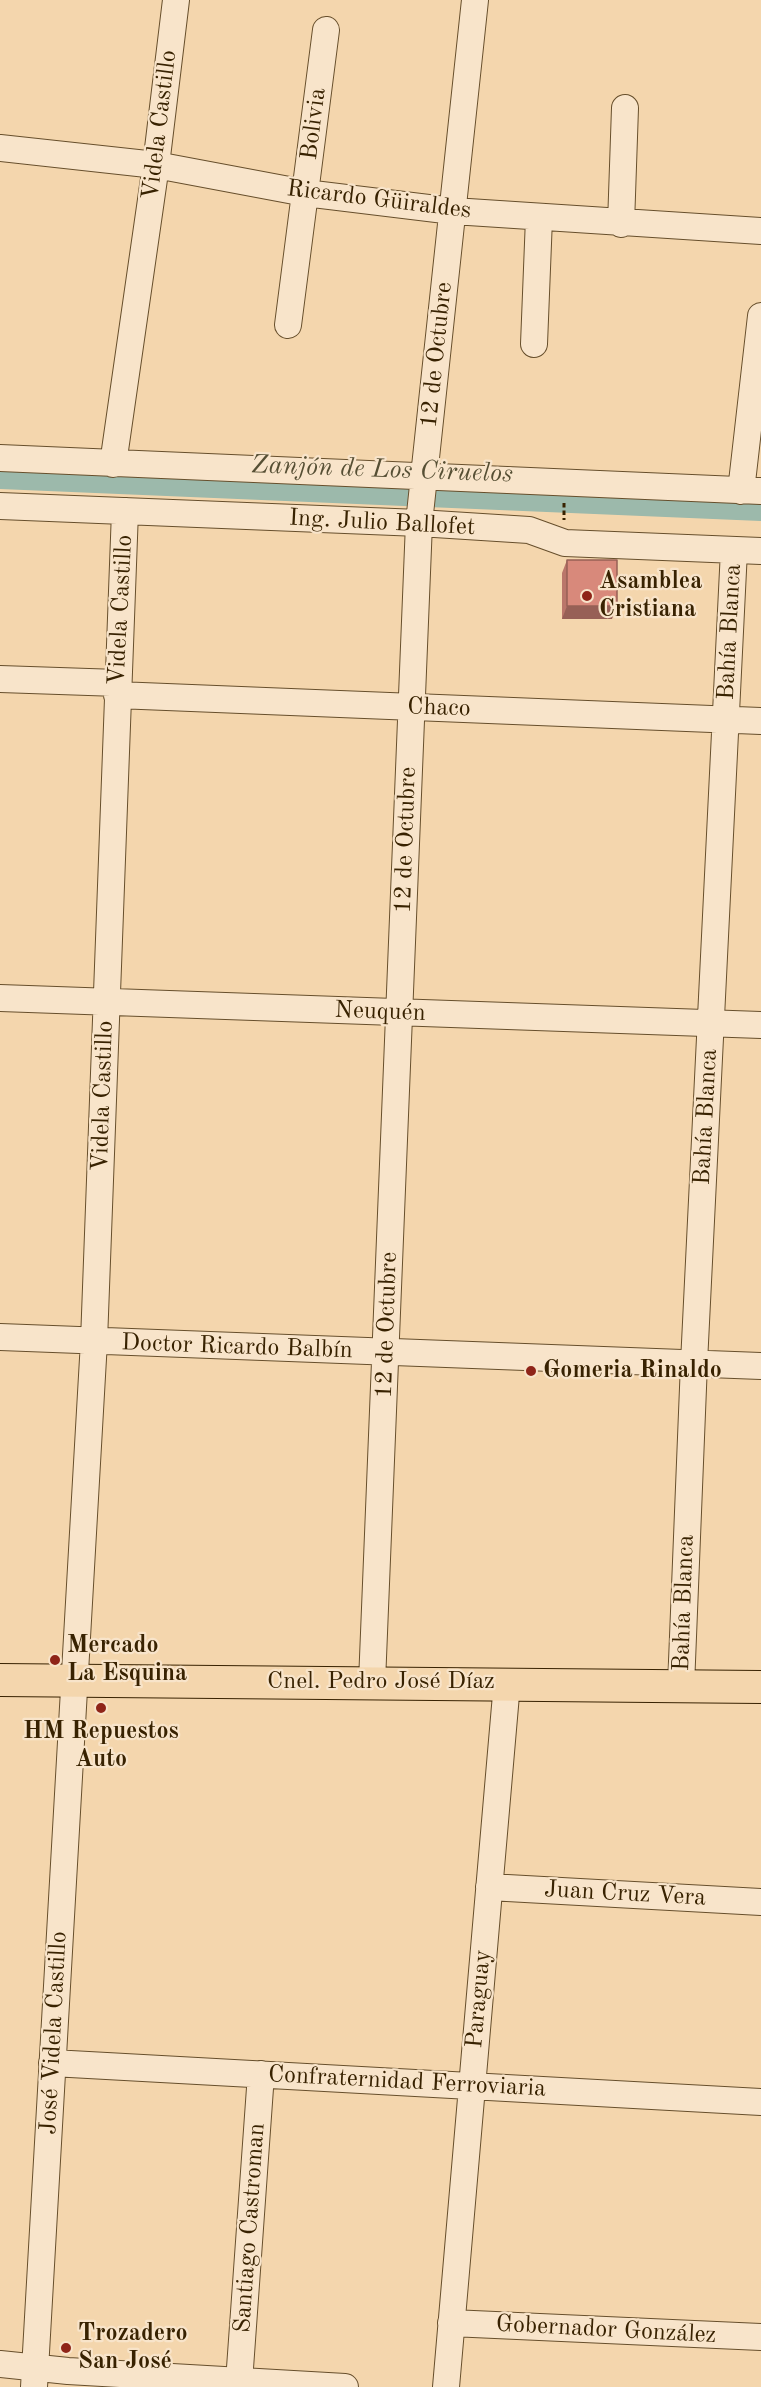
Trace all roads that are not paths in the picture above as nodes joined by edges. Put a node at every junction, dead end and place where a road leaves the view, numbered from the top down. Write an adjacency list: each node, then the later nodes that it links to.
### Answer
1 (176, 0): 6 (street, Videla Castillo)
2 (475, 0): 8 (street, 12 de Octubre)
3 (326, 30): 7 (street, Bolivia)
4 (625, 108): 10 (street)
5 (0, 148): 6 (street, Ricardo Güiraldes)
6 (156, 165): 7 (street, Ricardo Güiraldes); 16 (street, Videla Castillo)
7 (305, 193): 8 (street, Ricardo Güiraldes); 13 (street, Bolivia)
8 (453, 211): 9 (street, Ricardo Güiraldes); 18 (street, 12 de Octubre)
9 (539, 218): 10 (street, Ricardo Güiraldes); 14 (street)
10 (621, 224): 11 (street, Ricardo Güiraldes)
11 (761, 231)
12 (761, 316): 17 (street)
13 (288, 325)
14 (534, 344)
15 (0, 458): 16 (street, Ing. Julio Ballofet)
16 (113, 464): 18 (street, Ing. Julio Ballofet)
17 (751, 491): 18 (street, Ing. Julio Ballofet)
18 (421, 500): 20 (street, Ing. Julio Ballofet); 21 (street, Ing. Julio Ballofet); 25 (street, 12 de Octubre)
19 (0, 506): 20 (street, Ing. Julio Ballofet)
20 (125, 511): 24 (street, Videla Castillo)
21 (734, 550): 22 (street, Ing. Julio Ballofet); 26 (street, Bahía Blanca)
22 (761, 550)
23 (0, 679): 24 (street, Chaco)
24 (118, 689): 25 (street, Chaco); 29 (street, Videla Castillo)
25 (412, 707): 26 (street, Chaco); 30 (street, 12 de Octubre)
26 (726, 720): 27 (street, Chaco); 31 (street, Bahía Blanca)
27 (761, 721)
28 (0, 998): 29 (street, Neuquén)
29 (106, 1002): 30 (street, Neuquén); 34 (street, Videla Castillo)
30 (399, 1012): 31 (street, Neuquén); 35 (street, 12 de Octubre)
31 (711, 1023): 32 (street, Neuquén); 36 (street, Bahía Blanca)
32 (761, 1025)
33 (0, 1337): 34 (street, Doctor Ricardo Balbín)
34 (94, 1341): 35 (street, Doctor Ricardo Balbín); 39 (street, Videla Castillo)
35 (386, 1353): 36 (street, Doctor Ricardo Balbín); 40 (street, 12 de Octubre)
36 (694, 1363): 37 (street, Doctor Ricardo Balbín); 42 (street, Bahía Blanca)
37 (761, 1366)
38 (0, 1680): 39 (main road, Cnel. Pedro José Díaz)
39 (75, 1680): 40 (main road, Cnel. Pedro José Díaz); 46 (street, José Videla Castillo)
40 (372, 1682): 41 (main road, Cnel. Pedro José Díaz)
41 (507, 1683): 42 (main road, Cnel. Pedro José Díaz); 44 (street, Paraguay)
42 (681, 1686): 43 (main road, Cnel. Pedro José Díaz)
43 (761, 1687)
44 (489, 1887): 45 (street, Juan Cruz Vera); 48 (street, Paraguay)
45 (761, 1902)
46 (52, 2063): 47 (street, Confraternidad Ferroviaria); 53 (street, José Videla Castillo)
47 (261, 2074): 48 (street, Confraternidad Ferroviaria); 54 (street, Santiago Castroman)
48 (472, 2085): 49 (street, Confraternidad Ferroviaria); 50 (street, Paraguay)
49 (761, 2102)
50 (451, 2323): 51 (street, Gobernador González); 56 (street, Paraguay)
51 (761, 2337)
52 (0, 2364): 53 (street)
53 (34, 2378): 54 (street)
54 (239, 2382): 55 (street)
55 (345, 2387)
56 (446, 2387)

